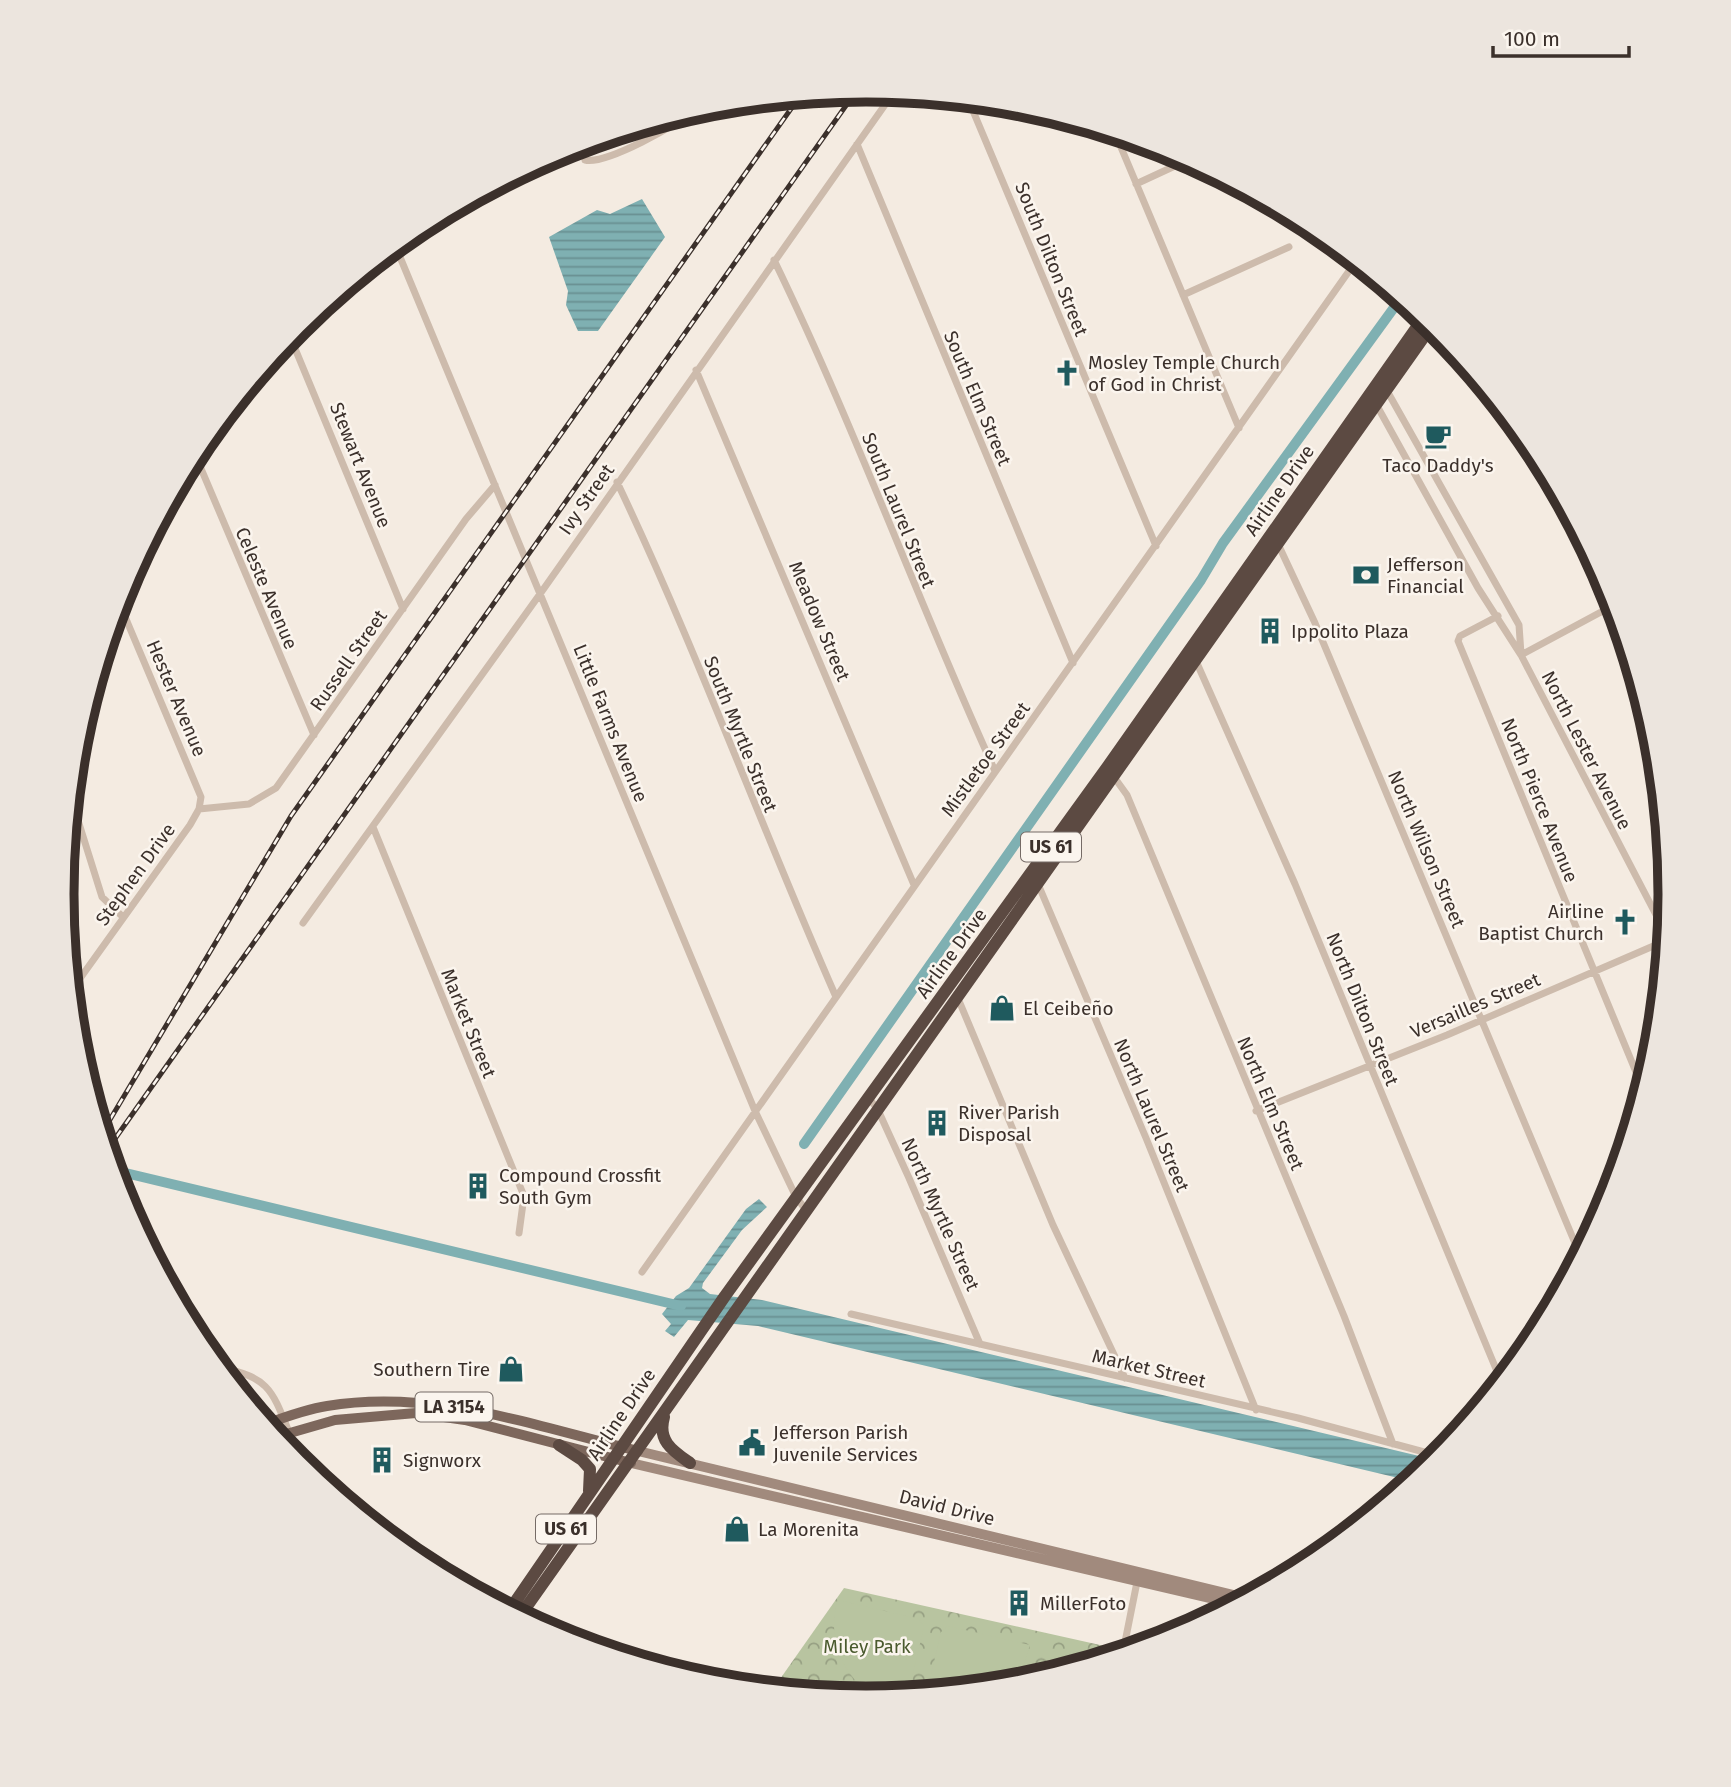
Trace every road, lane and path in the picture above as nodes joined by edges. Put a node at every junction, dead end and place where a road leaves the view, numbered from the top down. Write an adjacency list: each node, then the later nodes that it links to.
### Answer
1 (887, 102): 6 (street, Ivy Street)
2 (972, 109): 31 (street, South Dilton Street)
3 (673, 125): 5 (street)
4 (642, 134): 5 (street)
5 (645, 140): 8 (street)
6 (857, 144): 13 (street, Ivy Street); 41 (street, South Elm Street)
7 (1119, 144): 10 (street)
8 (586, 160)
9 (1176, 165): 10 (street)
10 (1136, 184): 15 (street)
11 (1289, 247): 15 (street)
12 (399, 254): 27 (street, Little Farms Avenue)
13 (774, 260): 19 (street, Ivy Street); 43 (street, South Laurel Street)
14 (1351, 268): 22 (street, Mistletoe Street)
15 (1183, 295): 22 (street)
16 (1418, 326): 20 (highway, Airline Drive / US 61)
17 (1426, 333): 20 (highway, Airline Drive / US 61)
18 (294, 345): 33 (street, Stewart Avenue)
19 (696, 370): 26 (street, Ivy Street); 49 (street, Meadow Street)
20 (1377, 388): 21 (highway, Airline Drive / US 61); 24 (street, North Lester Avenue); 30 (highway, Airline Drive / US 61)
21 (1376, 404): 25 (street, North Lester Avenue); 30 (highway, Airline Drive / US 61)
22 (1239, 428): 31 (street, Mistletoe Street)
23 (200, 465): 42 (street, Celeste Avenue)
24 (1430, 465): 25 (street); 28 (street, North Lester Avenue)
25 (1414, 472): 29 (street, North Lester Avenue)
26 (617, 482): 32 (street, Ivy Street); 57 (street, South Myrtle Street)
27 (495, 485): 32 (street, Little Farms Avenue); 33 (street, Russell Street)
28 (1450, 504): 29 (street); 39 (street, North Lester Avenue)
29 (1436, 512): 36 (street, North Lester Avenue)
30 (1274, 540): 40 (highway, Airline Drive / US 61); 58 (street, North Wilson Street)
31 (1156, 546): 41 (street, Mistletoe Street)
32 (540, 594): 47 (street, Ivy Street); 63 (street, Little Farms Avenue)
33 (403, 609): 42 (street, Russell Street)
34 (1604, 610): 39 (street)
35 (125, 615): 37 (street, Hester Avenue)
36 (1497, 616): 39 (street, North Lester Avenue); 54 (street, North Pierce Avenue)
37 (127, 621): 38 (street); 45 (street, Hester Avenue)
38 (122, 622)
39 (1521, 655): 51 (street, North Lester Avenue)
40 (1193, 656): 44 (highway, Airline Drive / US 61); 48 (highway, Airline Drive / US 61); 59 (street, North Dilton Street)
41 (1073, 663): 43 (street, Mistletoe Street)
42 (314, 735): 45 (street, Russell Street)
43 (995, 771): 49 (street, Mistletoe Street)
44 (1114, 777): 48 (highway, Airline Drive / US 61); 64 (street, North Elm Street)
45 (199, 809): 50 (street, Stephen Drive)
46 (77, 818): 50 (street)
47 (373, 827): 52 (street, Ivy Street); 67 (street, Market Street)
48 (1034, 880): 56 (highway, Airline Drive / US 61); 75 (street, North Laurel Street)
49 (914, 885): 57 (street, Mistletoe Street)
50 (123, 917): 55 (street, Stephen Drive)
51 (1657, 917)
52 (303, 923)
53 (1656, 945): 54 (street, Versailles Street)
54 (1593, 971): 58 (street, Versailles Street); 60 (street, North Pierce Avenue)
55 (78, 980)
56 (953, 993): 61 (highway, Airline Drive / US 61); 62 (highway, Airline Drive / US 61); 74 (street)
57 (836, 997): 63 (street, Mistletoe Street)
58 (1481, 1018): 59 (street, Versailles Street); 68 (street, North Wilson Street)
59 (1369, 1066): 64 (street, Versailles Street); 73 (street, North Dilton Street)
60 (1637, 1072)
61 (869, 1098): 62 (street, North Myrtle Street); 65 (highway, Airline Drive / US 61)
62 (878, 1110): 66 (highway, Airline Drive / US 61); 71 (street, North Myrtle Street)
63 (755, 1111): 65 (street, Little Farms Avenue); 69 (street, Mistletoe Street)
64 (1256, 1111): 81 (street, North Elm Street)
65 (796, 1197): 66 (street, Little Farms Avenue); 83 (highway, Airline Drive / US 61)
66 (806, 1210): 76 (highway, Airline Drive / US 61)
67 (519, 1233)
68 (1576, 1245)
69 (642, 1272)
70 (851, 1314): 71 (street, Market Street)
71 (980, 1344): 74 (street, Market Street)
72 (233, 1370): 77 (street)
73 (1497, 1372)
74 (1125, 1378): 75 (street, Market Street)
75 (1256, 1410): 81 (street, Market Street)
76 (665, 1413): 84 (highway, Airline Drive / US 61); 88 (highway)
77 (283, 1418): 78 (main road, LA 3154); 79 (street); 83 (main road, LA 3154)
78 (275, 1421)
79 (289, 1432): 80 (main road, LA 3154); 82 (main road, LA 3154)
80 (286, 1433)
81 (1393, 1444): 85 (street, Market Street)
82 (559, 1445): 86 (main road, LA 3154); 89 (highway)
83 (622, 1447): 84 (main road, LA 3154); 86 (highway, Airline Drive / US 61)
84 (638, 1451): 87 (highway, Airline Drive / US 61); 88 (main road, David Drive)
85 (1427, 1453)
86 (614, 1459): 87 (main road, LA 3154); 89 (highway, Airline Drive / US 61)
87 (631, 1463): 90 (main road, David Drive); 94 (highway, Airline Drive / US 61)
88 (690, 1464): 90 (main road, David Drive)
89 (588, 1497): 93 (highway, Airline Drive / US 61)
90 (1138, 1576): 91 (main road, David Drive); 92 (main road, David Drive); 95 (street)
91 (1232, 1595)
92 (1222, 1600)
93 (514, 1604)
94 (525, 1609)
95 (1126, 1641)

